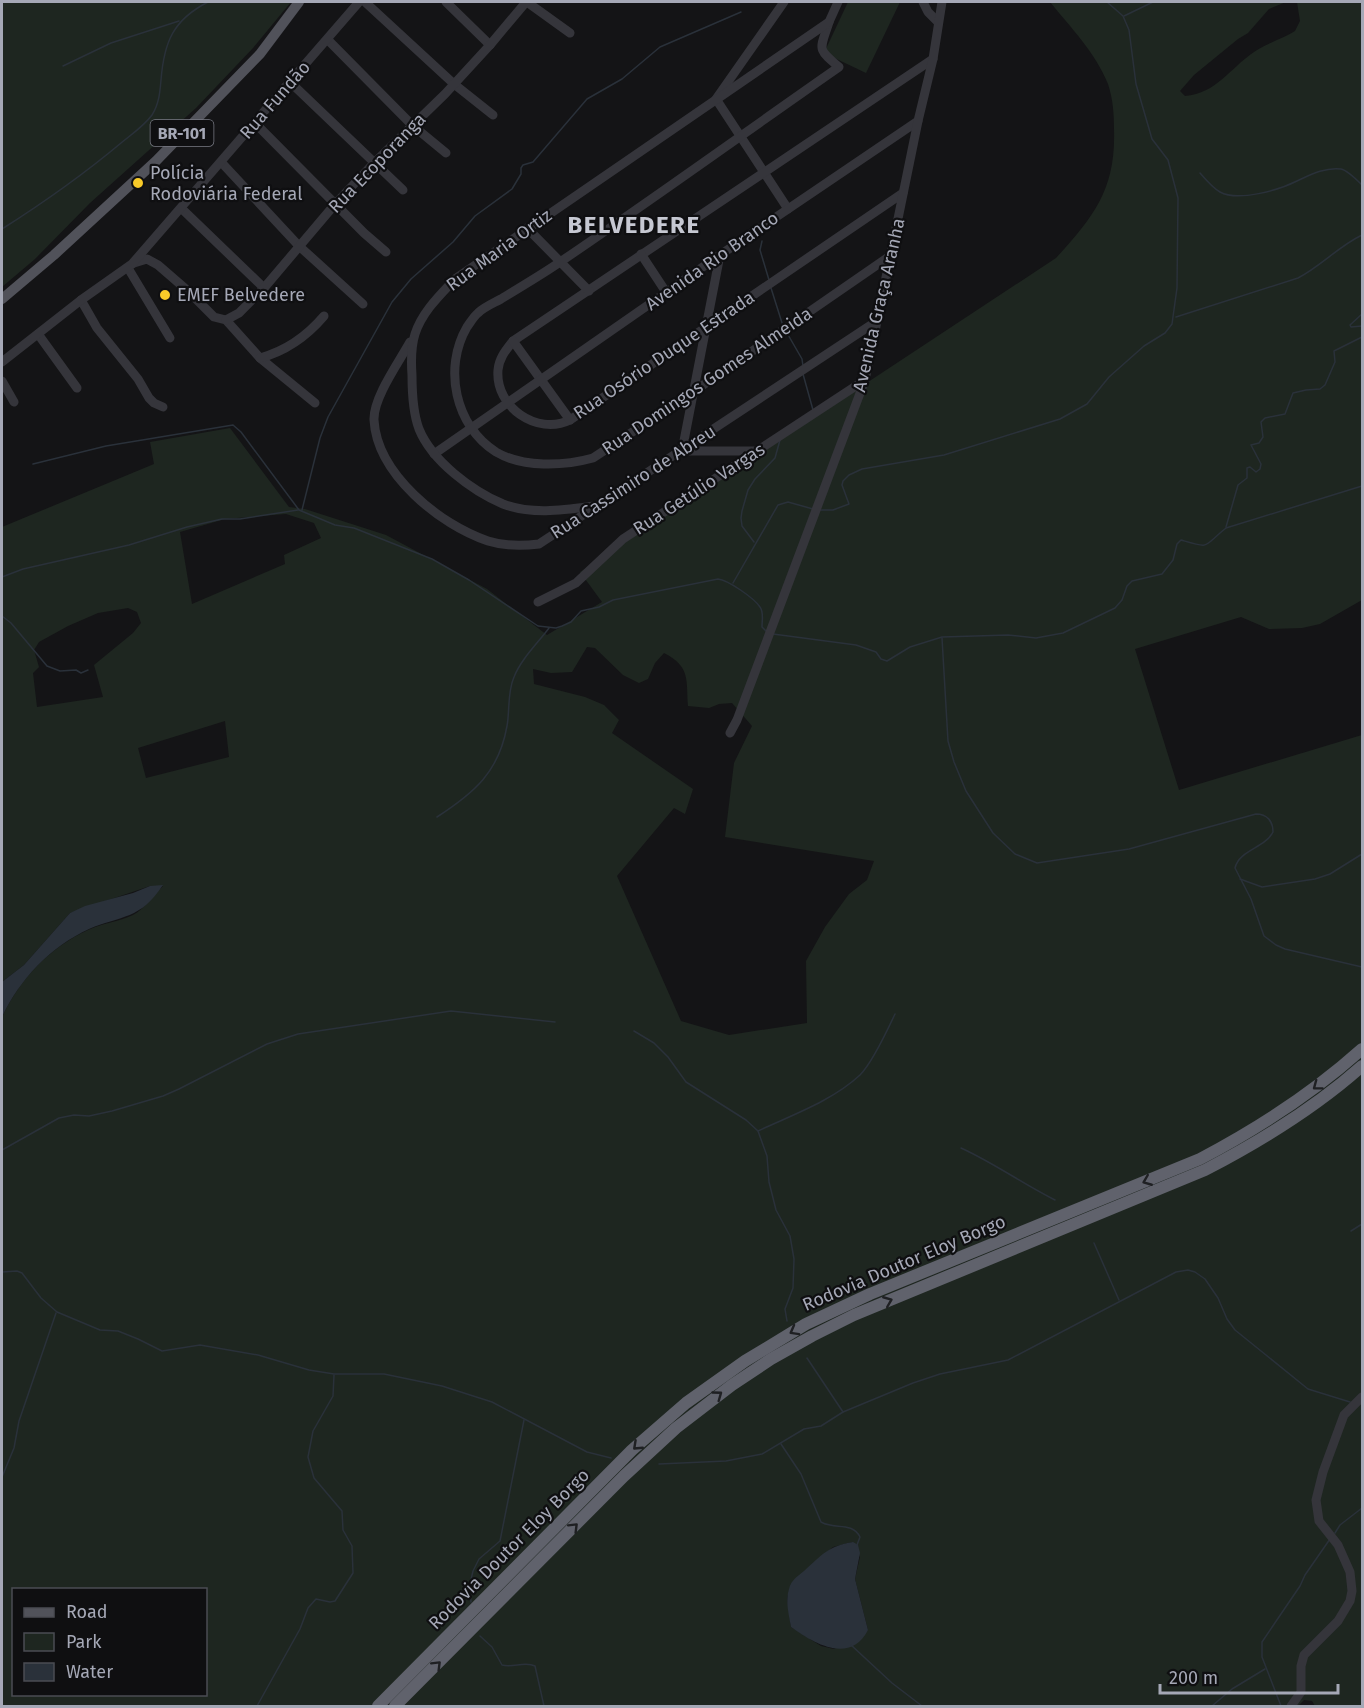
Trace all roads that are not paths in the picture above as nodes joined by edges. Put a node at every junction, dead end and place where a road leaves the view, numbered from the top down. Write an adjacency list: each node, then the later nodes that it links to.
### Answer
1 (299, 2): 37 (main road, BR-101)
2 (359, 2): 13 (street, Rua Fundão)
3 (365, 2): 17 (street)
4 (446, 2): 14 (street)
5 (527, 2): 12 (street); 14 (street, Rua Ecoporanga)
6 (784, 2): 18 (street)
7 (838, 2): 10 (street)
8 (923, 2): 11 (street)
9 (942, 2): 11 (street, Avenida Graça Aranha)
10 (829, 22): 18 (street, Rua Maria Ortiz); 23 (street, Rua Domingos Gomes Almeida)
11 (938, 22): 15 (street, Avenida Graça Aranha)
12 (570, 33)
13 (328, 40): 16 (street, Rua Fundão); 22 (street)
14 (490, 45): 17 (street, Rua Ecoporanga)
15 (933, 59): 20 (street, Avenida Graça Aranha); 27 (street)
16 (290, 82): 21 (street, Rua Fundão); 26 (street)
17 (454, 84): 19 (street); 22 (street, Rua Ecoporanga)
18 (716, 99): 23 (street); 33 (street, Rua Maria Ortiz)
19 (493, 115)
20 (918, 121): 29 (street, Avenida Graça Aranha); 32 (street, Avenida Rio Branco)
21 (255, 123): 25 (street, Rua Fundão); 30 (street)
22 (412, 125): 24 (street); 26 (street, Rua Ecoporanga)
23 (741, 136): 27 (street); 40 (street, Rua Domingos Gomes Almeida)
24 (446, 153)
25 (221, 162): 31 (street, Rua Fundão); 34 (street)
26 (374, 163): 28 (street); 30 (street, Rua Ecoporanga)
27 (764, 172): 32 (street); 36 (street)
28 (403, 190)
29 (903, 193): 39 (street, Avenida Graça Aranha); 52 (street, Rua Osório Duque Estrada)
30 (336, 203): 34 (street, Rua Ecoporanga); 35 (street)
31 (181, 208): 41 (street, Rua Fundão); 42 (street)
32 (788, 209): 38 (street, Avenida Rio Branco)
33 (527, 228): 40 (street); 53 (street, Rua Maria Ortiz)
34 (299, 246): 42 (street, Rua Ecoporanga); 48 (street)
35 (386, 252)
36 (641, 254): 43 (street); 45 (street)
37 (54, 255): 44 (main road); 46 (main road, BR-101)
38 (720, 255): 45 (street, Avenida Rio Branco); 52 (street)
39 (890, 256): 51 (street, Avenida Graça Aranha); 63 (street, Rua Domingos Gomes Almeida)
40 (561, 262): 43 (street); 69 (street, Rua Domingos Gomes Almeida)
41 (130, 266): 47 (street, Rua Fundão); 50 (street); 55 (street)
42 (264, 288): 50 (street, Rua Ecoporanga)
43 (589, 291): 56 (street)
44 (2, 292)
45 (666, 292): 59 (street, Avenida Rio Branco)
46 (2, 299)
47 (81, 300): 54 (street, Rua Fundão); 67 (street)
48 (363, 304)
49 (324, 316): 57 (street)
50 (226, 320): 57 (street)
51 (877, 321): 60 (street, Avenida Graça Aranha); 70 (street, Rua Cassimiro de Abreu)
52 (706, 327): 63 (street); 68 (street, Rua Osório Duque Estrada)
53 (415, 333): 72 (street, Rua Maria Ortiz); 73 (street, Rua Cassimiro de Abreu)
54 (38, 334): 58 (street, Rua Fundão); 62 (street)
55 (170, 338)
56 (513, 341): 59 (street); 66 (street)
57 (261, 358): 65 (street)
58 (2, 362)
59 (541, 380): 66 (street, Avenida Rio Branco); 68 (street)
60 (865, 380): 71 (street, Rua Getúlio Vargas); 75 (street, Avenida Graça Aranha)
61 (2, 381): 64 (street)
62 (77, 388)
63 (693, 392): 69 (street, Rua Domingos Gomes Almeida); 70 (street)
64 (14, 402)
65 (315, 403)
66 (508, 403): 68 (street, Rua Osório Duque Estrada); 69 (street, Avenida Rio Branco)
67 (163, 407)
68 (570, 420)
69 (470, 428): 72 (street, Avenida Rio Branco)
70 (682, 451): 71 (street); 73 (street, Rua Cassimiro de Abreu)
71 (758, 451): 74 (street, Rua Getúlio Vargas)
72 (434, 454): 73 (street, Rua Maria Ortiz)
73 (594, 506)
74 (538, 602)
75 (730, 733)
76 (1362, 1049): 79 (highway, Rodovia Doutor Eloy Borgo, one-way to 79)
77 (1362, 1066): 80 (highway, Rodovia Doutor Eloy Borgo, one-way to 77)
78 (1362, 1397): 81 (street)
79 (378, 1707)
80 (395, 1707)
81 (1291, 1707)

